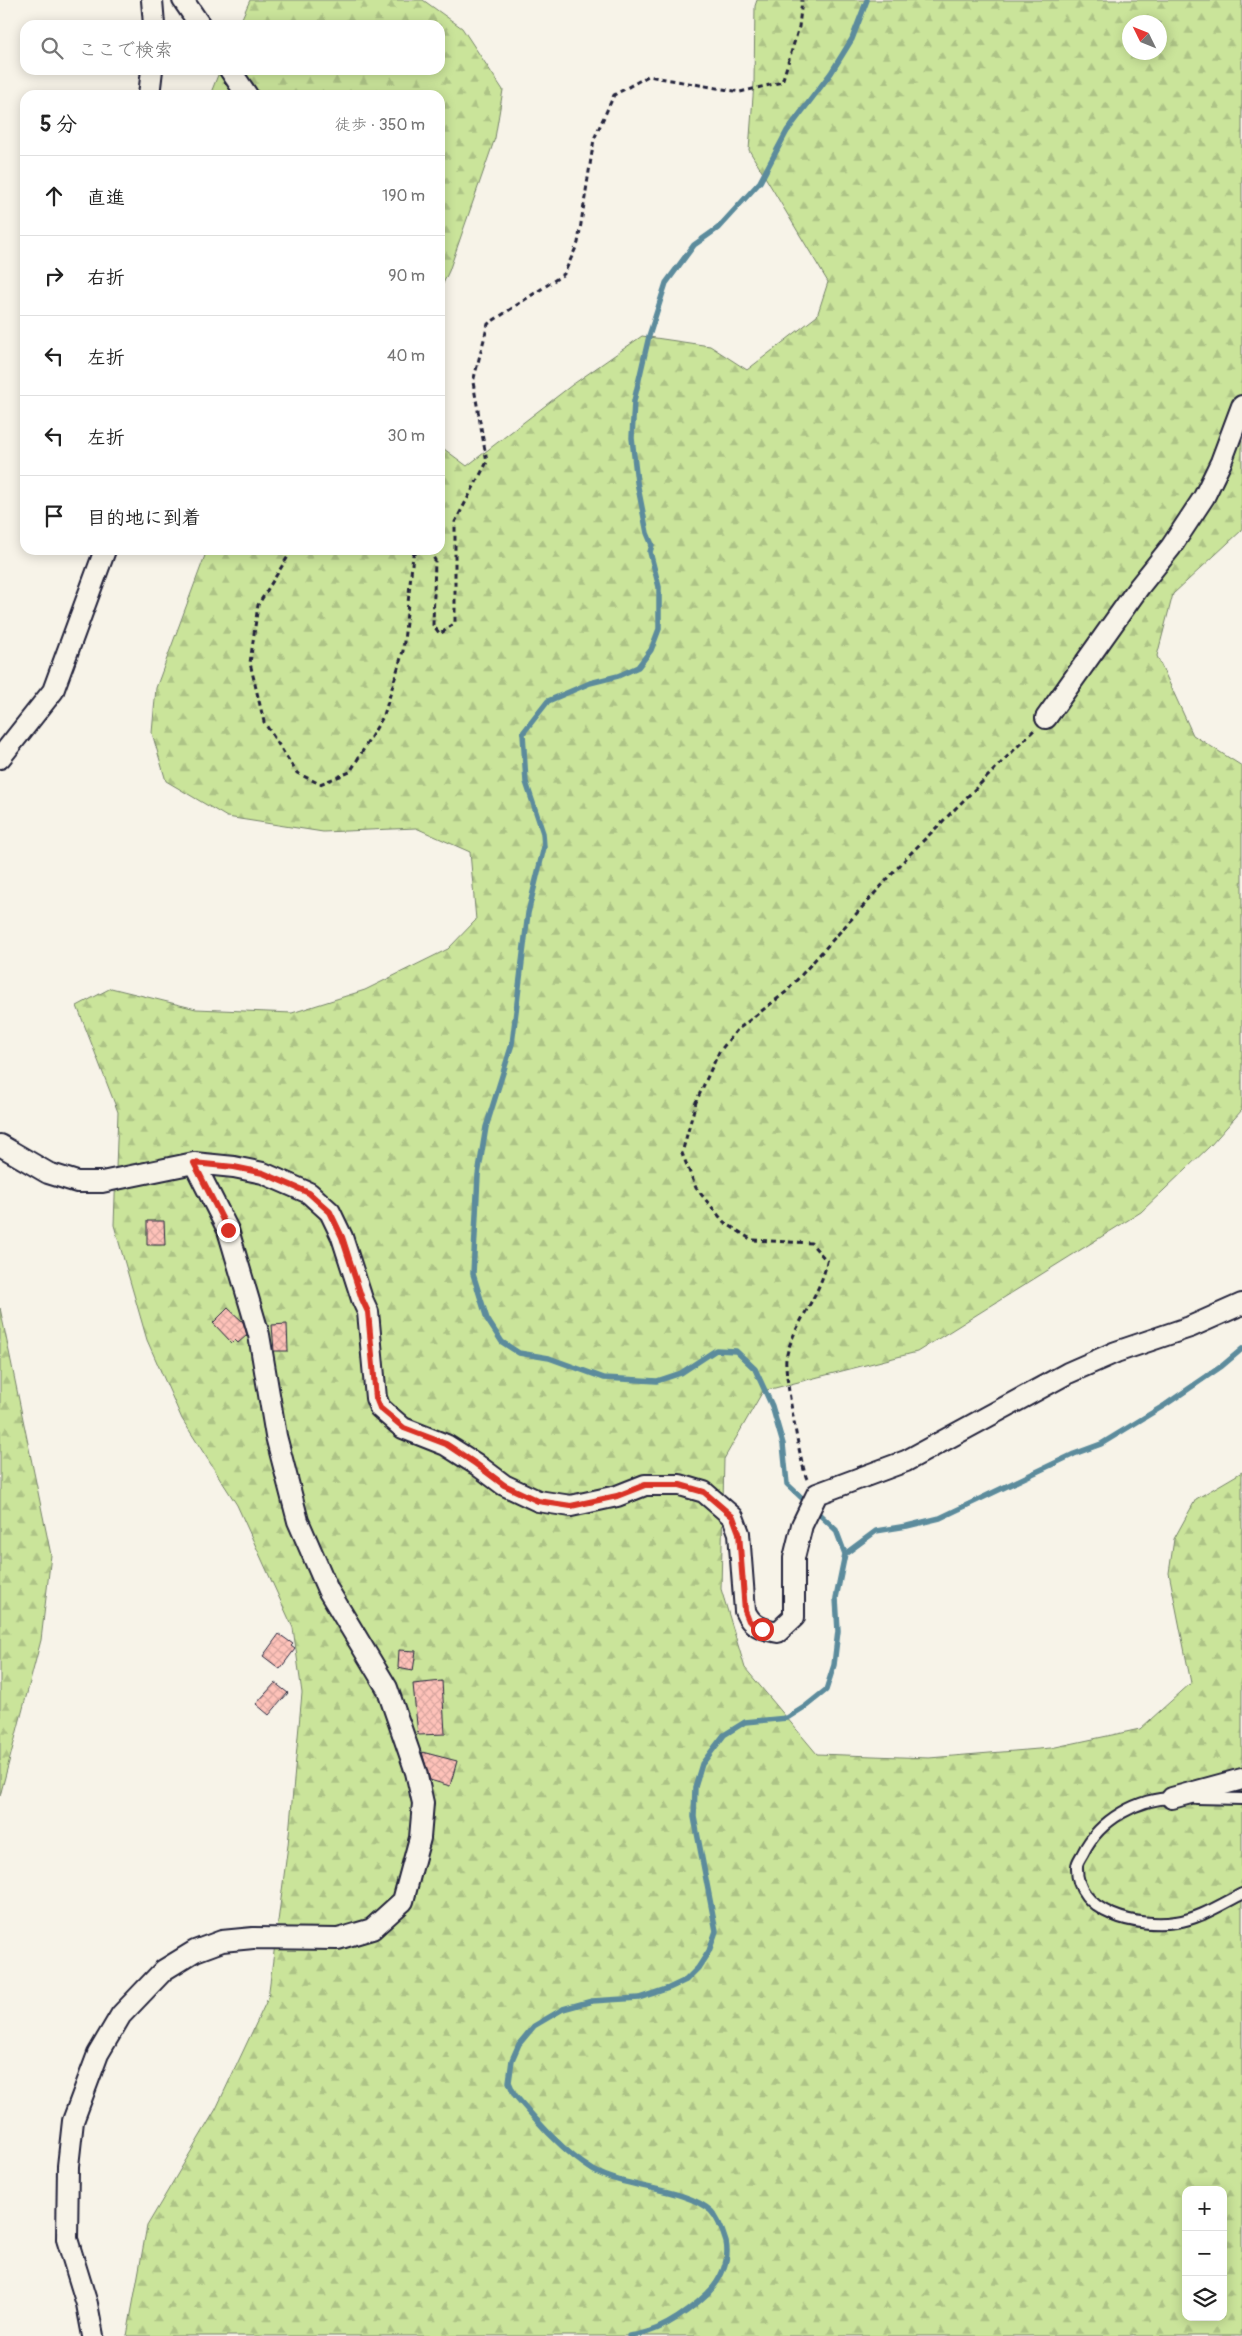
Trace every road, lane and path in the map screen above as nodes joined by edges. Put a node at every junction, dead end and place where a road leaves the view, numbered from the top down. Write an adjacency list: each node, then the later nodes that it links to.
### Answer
1 (152, 0): 4 (street)
2 (183, 0): 5 (street)
3 (802, 0): 14 (path)
4 (154, 20)
5 (197, 20)
6 (151, 75): 8 (street)
7 (233, 75): 9 (street)
8 (150, 90)
9 (244, 90)
10 (1242, 406): 15 (street)
11 (103, 555): 16 (street)
12 (289, 555): 13 (path)
13 (414, 555)
14 (432, 555)
15 (1046, 718): 20 (path)
16 (0, 758)
17 (0, 1145): 18 (street)
18 (194, 1163): 20 (street); 25 (street)
19 (1242, 1304): 20 (street)
20 (817, 1494)
21 (1242, 1779): 22 (street)
22 (1172, 1798): 23 (lane); 24 (lane)
23 (1242, 1799)
24 (1242, 1894)
25 (93, 2336)

